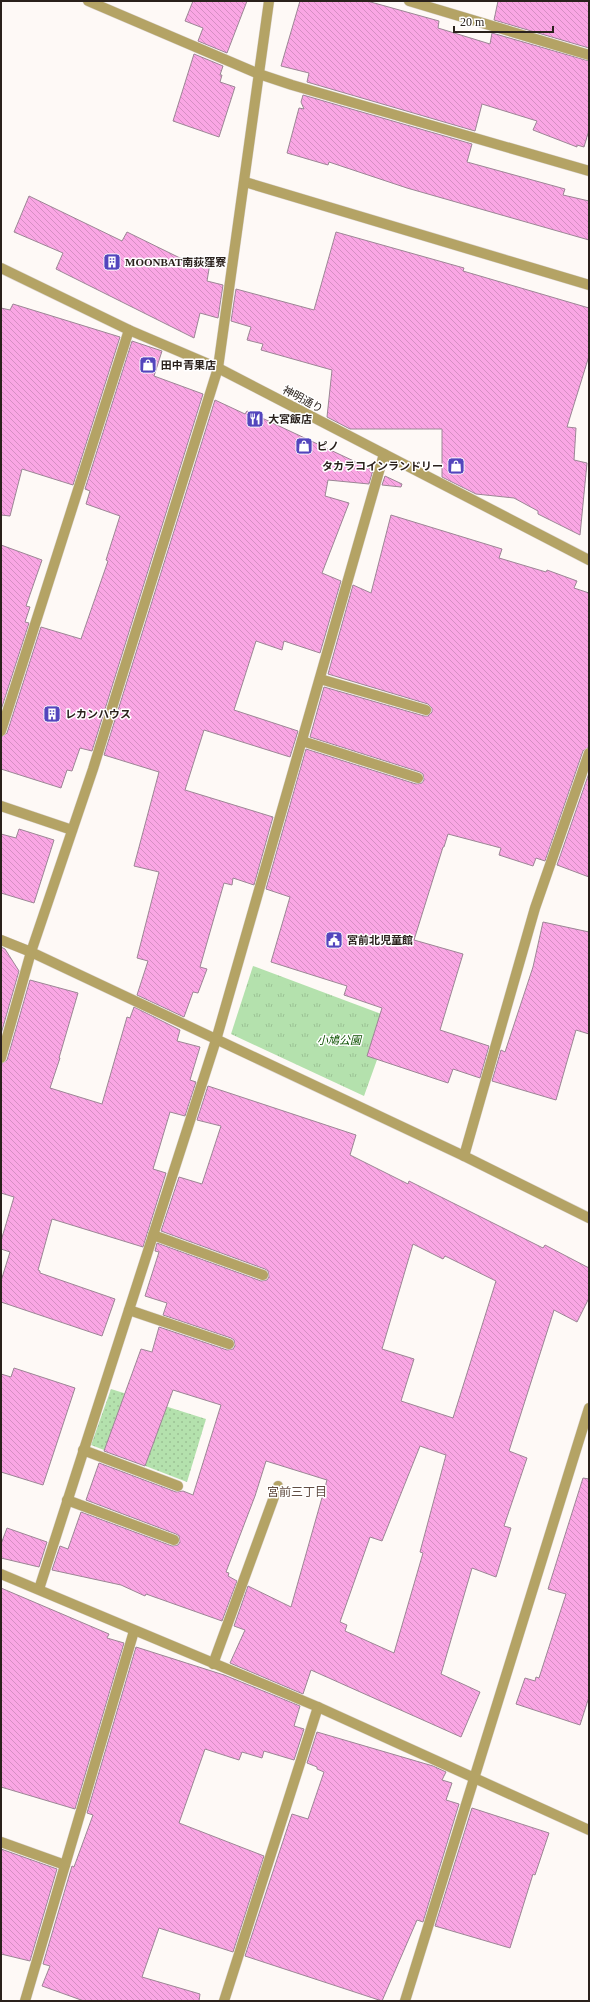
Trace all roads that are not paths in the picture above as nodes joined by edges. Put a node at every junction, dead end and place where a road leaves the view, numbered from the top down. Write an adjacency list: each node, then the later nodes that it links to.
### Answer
1 (88, 1): 5 (street)
2 (269, 1): 5 (street)
3 (409, 1): 4 (street)
4 (589, 55)
5 (259, 74): 6 (street); 7 (street)
6 (589, 171)
7 (245, 182): 9 (street); 11 (street)
8 (1, 268): 10 (street, 神明通り)
9 (589, 285)
10 (129, 330): 11 (street, 神明通り); 16 (street)
11 (218, 368): 12 (street, 神明通り); 21 (street)
12 (384, 454): 13 (street, 神明通り); 14 (street)
13 (589, 559)
14 (320, 680): 15 (street); 17 (street)
15 (426, 710)
16 (1, 731)
17 (302, 741): 19 (street); 24 (street)
18 (589, 753): 26 (street)
19 (418, 778)
20 (1, 806): 21 (street)
21 (72, 830): 23 (street)
22 (1, 940): 23 (street)
23 (31, 952): 24 (street); 25 (street)
24 (216, 1040): 26 (street); 28 (street)
25 (1, 1058)
26 (464, 1156): 27 (street)
27 (589, 1218)
28 (154, 1235): 29 (street); 30 (street)
29 (263, 1275)
30 (129, 1310): 31 (street); 33 (street)
31 (228, 1344)
32 (589, 1408): 43 (street)
33 (83, 1450): 34 (street); 36 (street)
34 (178, 1486)
35 (278, 1486): 41 (street)
36 (67, 1500): 37 (street); 39 (street)
37 (174, 1540)
38 (1, 1574): 39 (street)
39 (39, 1588): 40 (street)
40 (134, 1631): 41 (street); 46 (street)
41 (213, 1664): 42 (street)
42 (318, 1707): 43 (street); 48 (street)
43 (474, 1777): 44 (street); 49 (street)
44 (589, 1830)
45 (1, 1842): 46 (street)
46 (65, 1864): 47 (street)
47 (25, 2001)
48 (224, 2001)
49 (405, 2001)

